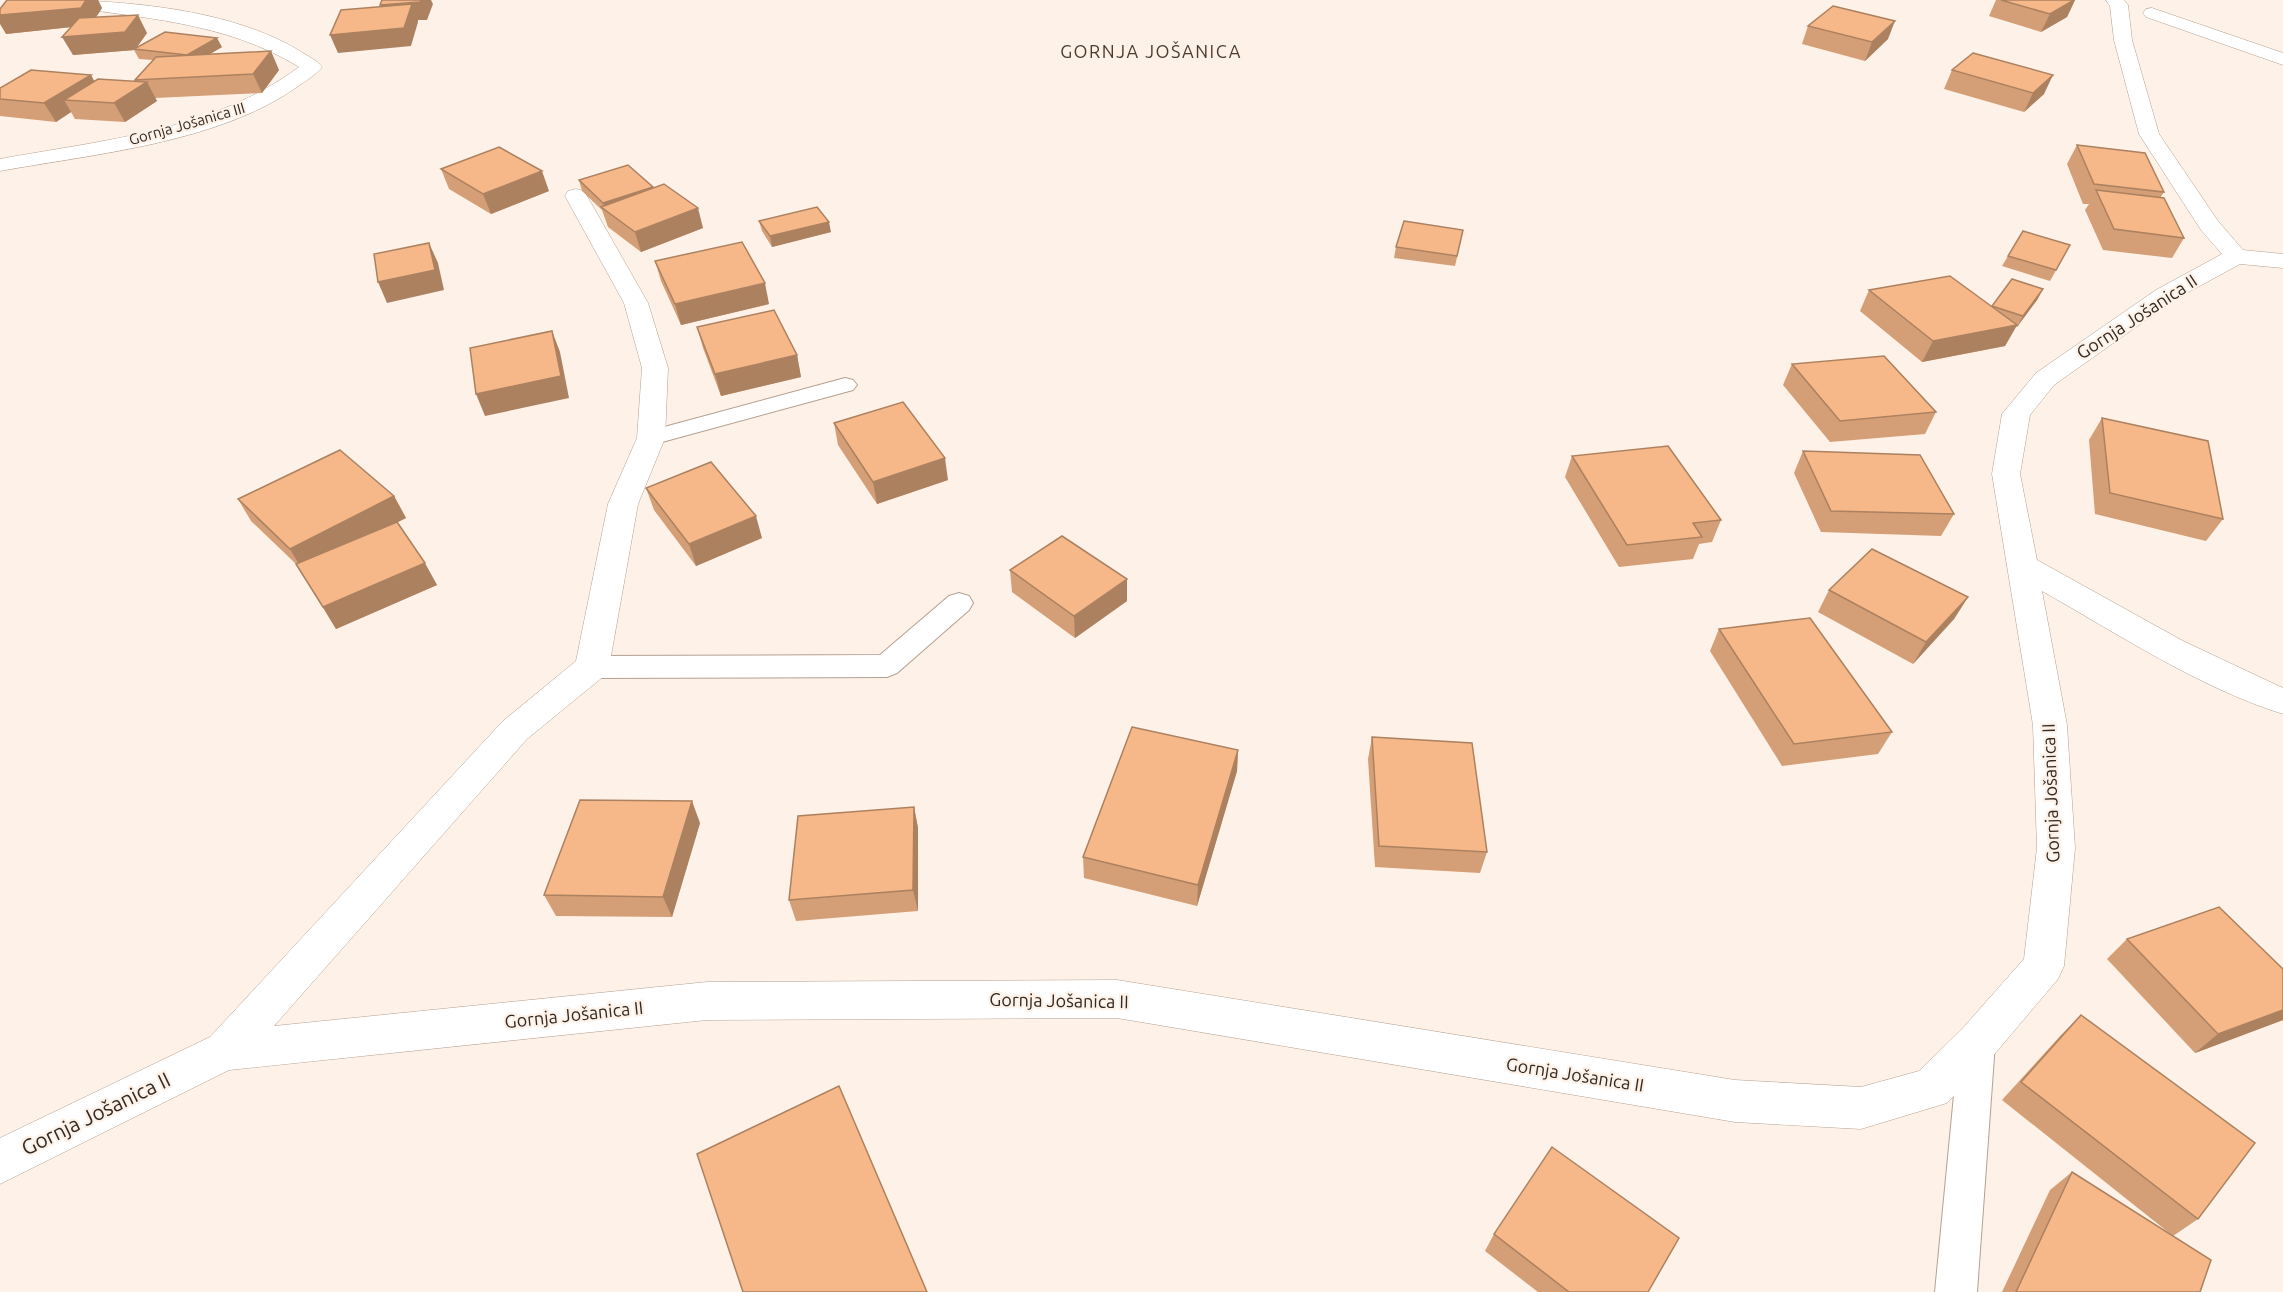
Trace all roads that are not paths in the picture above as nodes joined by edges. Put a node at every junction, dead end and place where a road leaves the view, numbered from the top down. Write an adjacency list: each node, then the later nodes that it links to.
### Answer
1 (55, 0): 4 (street, Gornja Jošanica III)
2 (2134, 5): 3 (street); 6 (street)
3 (2283, 59)
4 (0, 165)
5 (576, 196): 9 (street)
6 (2236, 255): 7 (street); 10 (street, Gornja Jošanica II)
7 (2283, 261)
8 (845, 385): 9 (lane)
9 (651, 438): 12 (street)
10 (2024, 567): 13 (street); 14 (street, Gornja Jošanica II)
11 (959, 603): 12 (lane)
12 (592, 667): 15 (street, Gornja Jošanica II)
13 (2283, 701)
14 (1977, 1043): 15 (street, Gornja Jošanica II); 17 (lane)
15 (225, 1051): 16 (street, Gornja Jošanica II)
16 (0, 1162)
17 (1956, 1292)

